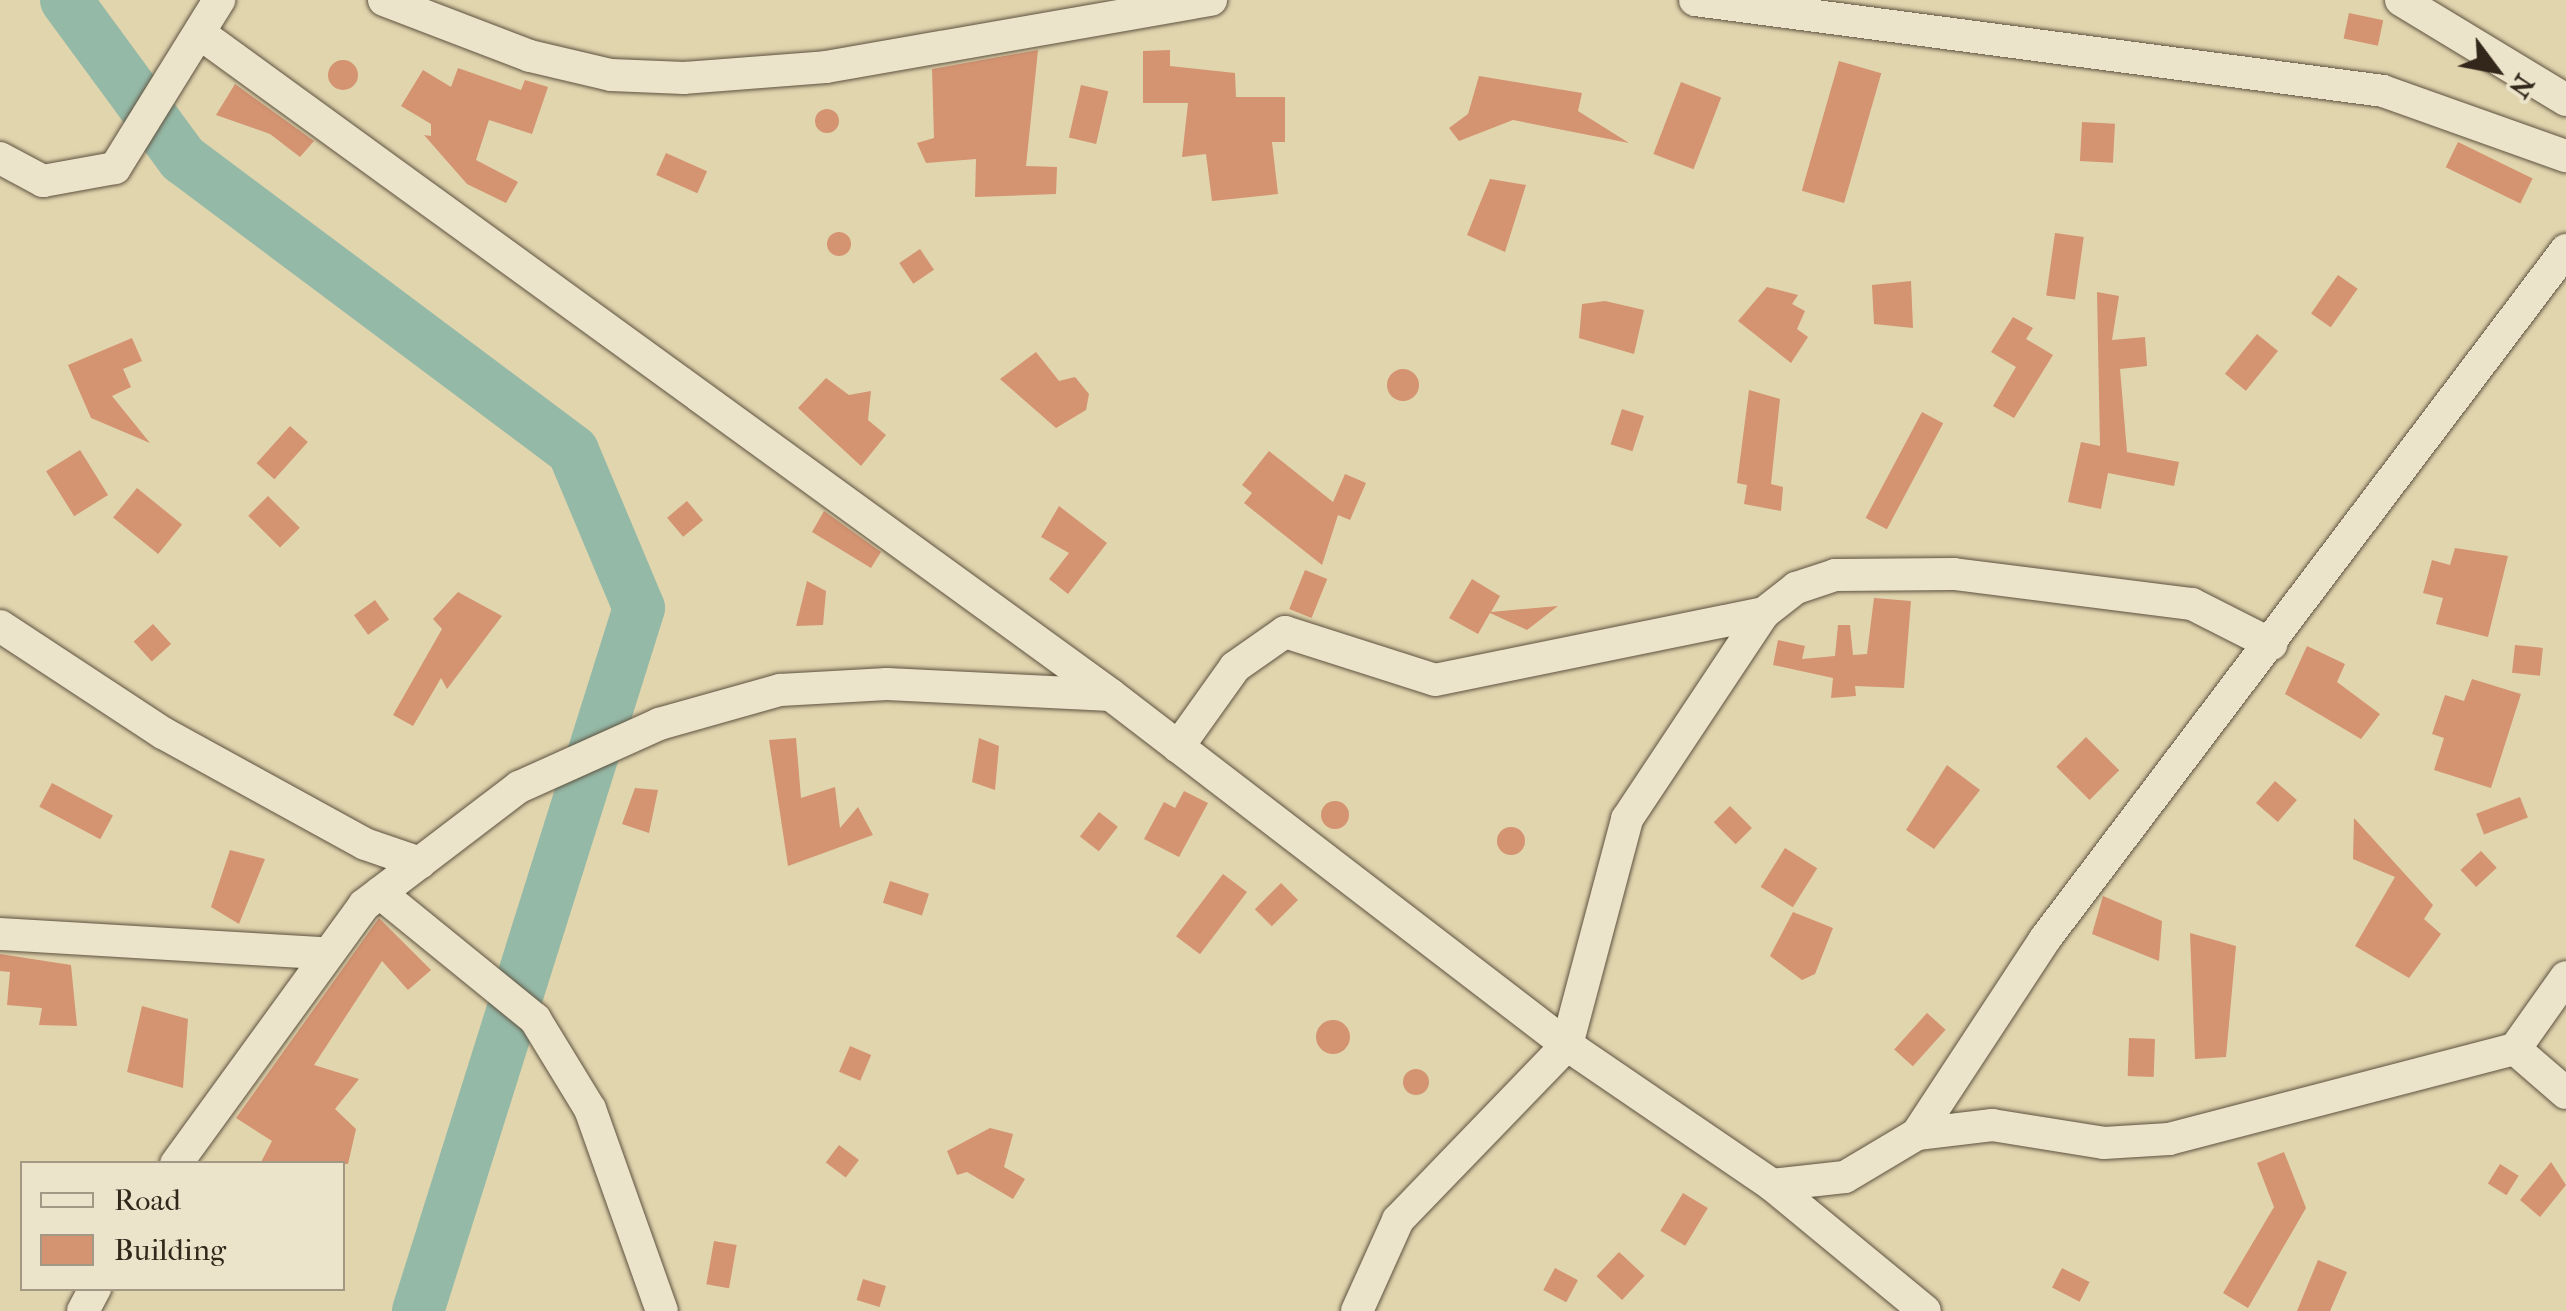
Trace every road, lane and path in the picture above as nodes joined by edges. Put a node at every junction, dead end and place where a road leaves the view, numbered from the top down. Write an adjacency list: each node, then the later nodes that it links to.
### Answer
1 (219, 0): 6 (street)
2 (384, 0): 3 (street)
3 (1211, 0)
4 (1694, 0): 8 (street)
5 (2401, 0): 7 (street)
6 (202, 35): 9 (street); 14 (street)
7 (2566, 100)
8 (2566, 156)
9 (0, 158)
10 (2566, 250): 13 (street)
11 (1764, 613): 13 (street); 15 (street); 21 (street)
12 (0, 626): 16 (street)
13 (2271, 644): 24 (street)
14 (1112, 695): 15 (street); 16 (street)
15 (1178, 747): 21 (street)
16 (420, 863): 17 (street)
17 (380, 893): 19 (street); 27 (street)
18 (0, 934): 19 (street)
19 (324, 953): 25 (street)
20 (2566, 977): 22 (street)
21 (1567, 1045): 26 (street); 28 (street)
22 (2516, 1049): 23 (street); 24 (street)
23 (2566, 1093)
24 (1916, 1134): 26 (street)
25 (178, 1161)
26 (1772, 1185): 29 (street)
27 (662, 1311)
28 (1357, 1311)
29 (1925, 1311)

